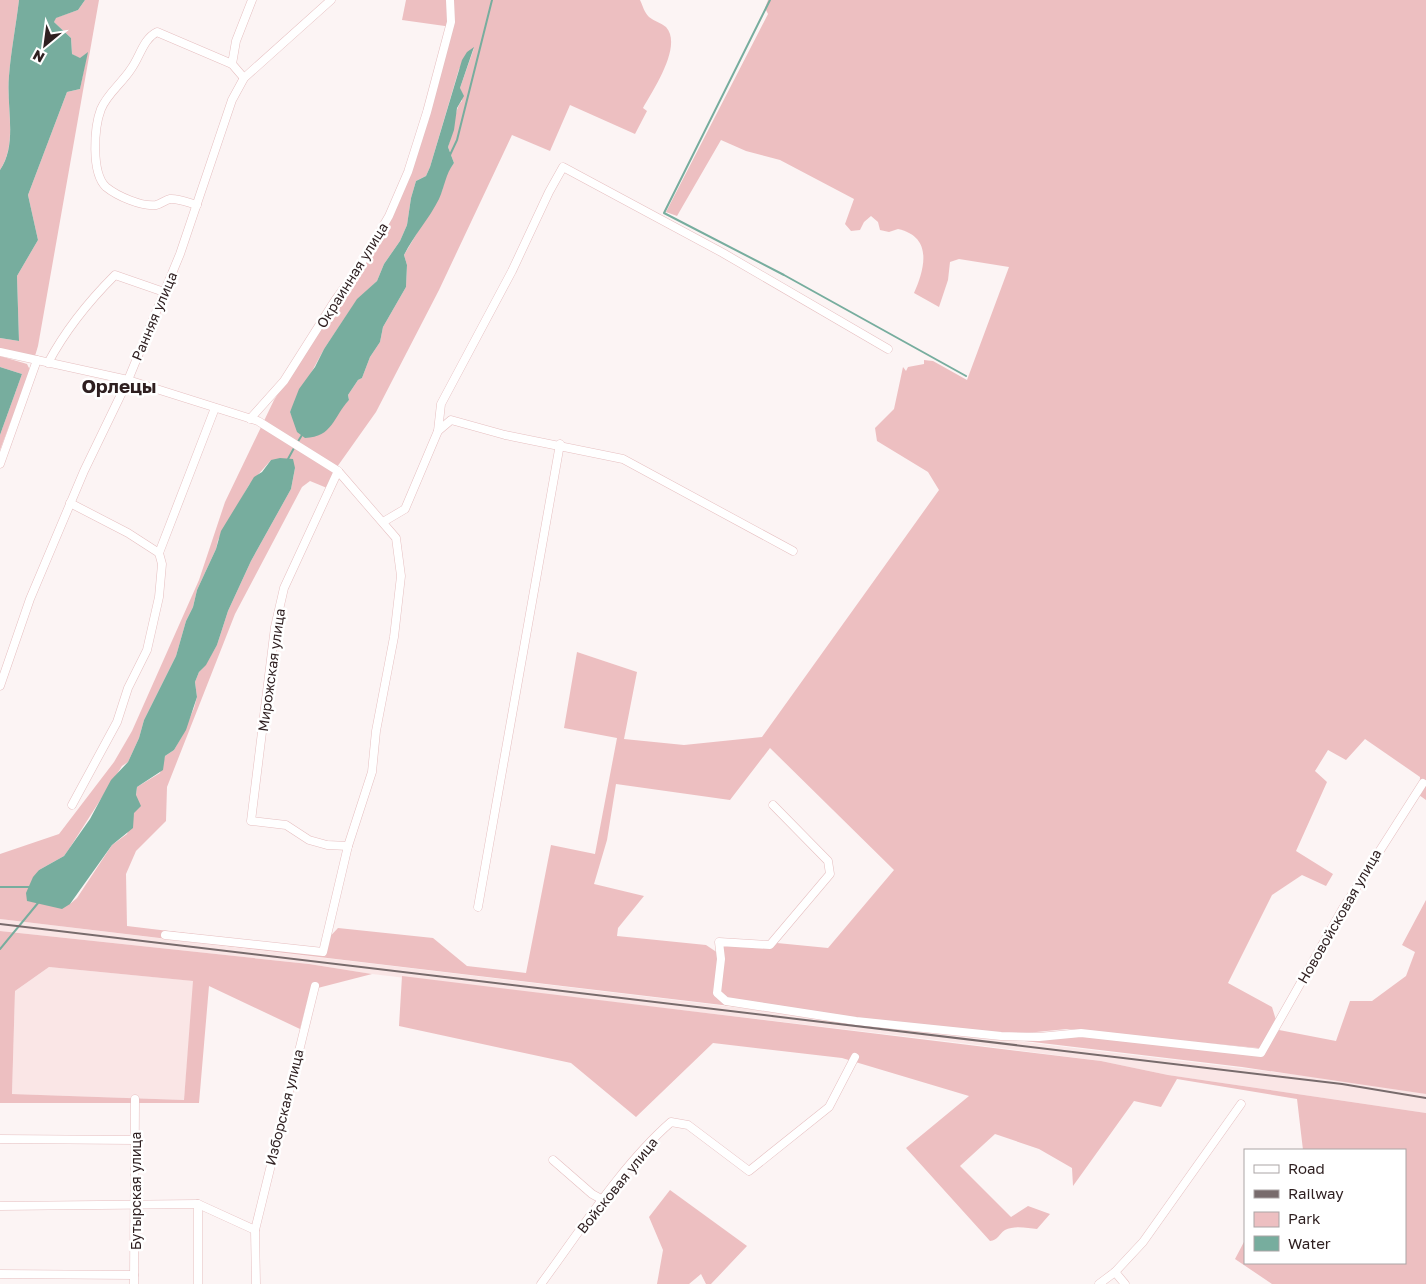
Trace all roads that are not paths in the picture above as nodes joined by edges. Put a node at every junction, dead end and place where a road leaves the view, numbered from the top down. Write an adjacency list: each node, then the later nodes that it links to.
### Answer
1 (252, 0): 4 (street)
2 (331, 0): 5 (street, Ранняя улица)
3 (450, 0): 14 (street, Окраинная улица)
4 (232, 64): 5 (street); 6 (street)
5 (244, 78): 6 (street, Ранняя улица)
6 (197, 205): 7 (street, Ранняя улица)
7 (164, 292): 11 (street); 12 (street, Ранняя улица)
8 (888, 349): 15 (street)
9 (0, 352): 10 (street)
10 (37, 360): 11 (street); 17 (street)
11 (48, 363): 12 (street)
12 (128, 380): 13 (street); 19 (street, Ранняя улица)
13 (215, 408): 14 (street); 22 (street)
14 (250, 418): 18 (street)
15 (438, 431): 16 (street); 20 (street)
16 (560, 444): 21 (street); 28 (street)
17 (0, 464)
18 (338, 471): 20 (street); 27 (street, Мирожская улица)
19 (70, 503): 22 (street); 23 (street, Ранняя улица)
20 (383, 522): 27 (street)
21 (793, 551)
22 (159, 553): 25 (street)
23 (0, 686)
24 (1423, 783): 26 (street, Нововойсковая улица)
25 (72, 805)
26 (773, 805)
27 (348, 846): 29 (street)
28 (478, 907)
29 (165, 935)
30 (315, 986): 41 (street, Изборская улица)
31 (855, 1057): 37 (street, Войсковая улица)
32 (135, 1099): 35 (street, Бутырская улица)
33 (1241, 1104): 42 (street)
34 (0, 1139): 35 (street)
35 (135, 1140): 40 (street, Бутырская улица)
36 (553, 1160): 37 (street)
37 (603, 1200): 48 (street, Войсковая улица)
38 (198, 1204): 40 (street); 41 (street); 46 (street)
39 (0, 1206): 40 (street)
40 (135, 1206): 44 (street, Бутырская улица)
41 (255, 1230): 47 (street, Изборская улица)
42 (1115, 1272): 49 (street); 50 (street)
43 (0, 1274): 44 (street)
44 (134, 1275): 45 (street, Бутырская улица)
45 (134, 1284)
46 (198, 1284)
47 (256, 1284)
48 (541, 1284)
49 (1099, 1284)
50 (1125, 1284)

